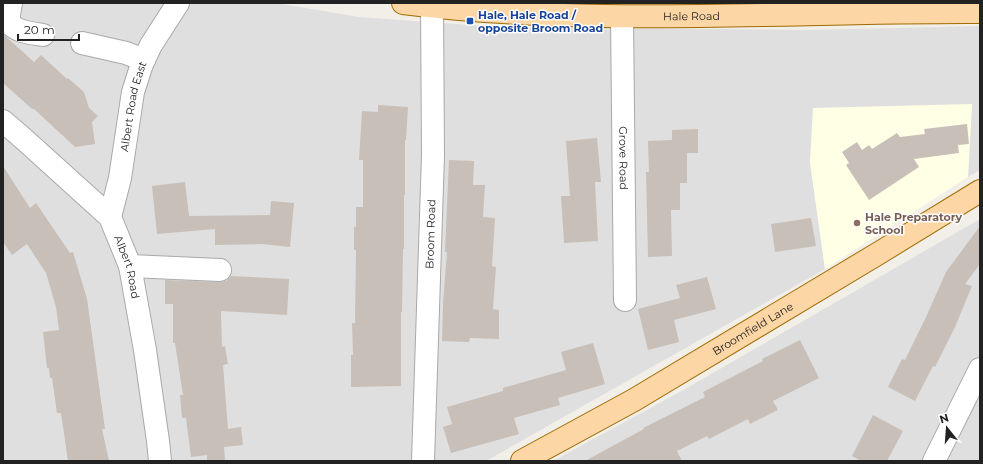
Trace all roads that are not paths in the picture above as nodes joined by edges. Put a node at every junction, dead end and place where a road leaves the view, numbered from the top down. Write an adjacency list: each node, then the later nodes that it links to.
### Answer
1 (11, 3): 10 (street)
2 (178, 3): 12 (street, Albert Road East)
3 (403, 3): 4 (main road, Hale Road)
4 (432, 5): 9 (main road, Hale Road); 21 (street, Broom Road)
5 (950, 7): 6 (main road, Hale Road); 8 (main road, Hale Road)
6 (813, 8): 7 (main road, Hale Road)
7 (642, 10): 9 (main road, Hale Road)
8 (980, 12)
9 (622, 16): 18 (street, Grove Road)
10 (43, 35)
11 (82, 43): 12 (street)
12 (144, 60): 15 (street, Albert Road East)
13 (3, 121): 15 (street, Albert Road)
14 (980, 190): 22 (main road, Broomfield Lane)
15 (110, 217): 16 (street, Albert Road)
16 (130, 266): 17 (street); 20 (street, Albert Road)
17 (220, 270)
18 (625, 300)
19 (980, 369): 23 (street)
20 (160, 461)
21 (423, 461)
22 (522, 461)
23 (934, 461)

